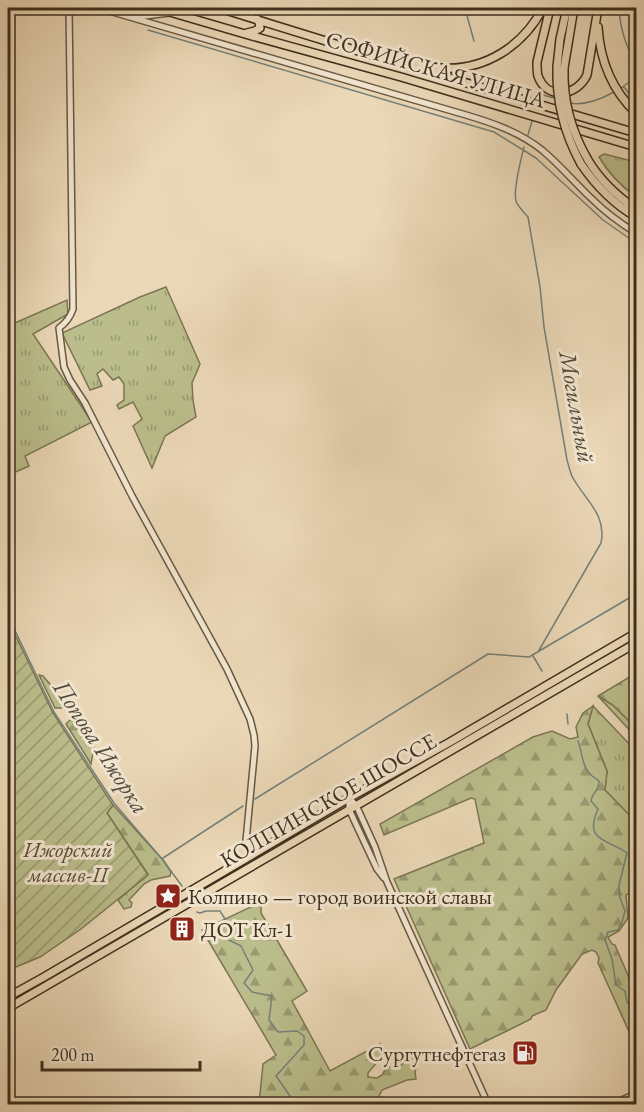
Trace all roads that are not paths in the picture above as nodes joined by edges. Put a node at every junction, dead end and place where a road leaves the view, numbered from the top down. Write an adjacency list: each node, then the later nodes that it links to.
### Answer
1 (69, 8): 28 (street)
2 (99, 8): 11 (street)
3 (156, 8): 10 (main road, СОФИЙСКАЯ УЛИЦА)
4 (219, 8): 12 (main road, СОФИЙСКАЯ УЛИЦА)
5 (543, 8): 14 (main road)
6 (550, 8): 9 (main road)
7 (567, 8): 15 (main road)
8 (574, 8): 15 (main road)
9 (598, 10): 16 (main road)
10 (174, 13): 11 (street); 13 (main road, СОФИЙСКАЯ УЛИЦА)
11 (129, 17): 22 (street)
12 (256, 19): 13 (main road); 14 (main road, СОФИЙСКАЯ УЛИЦА)
13 (245, 34): 18 (main road, СОФИЙСКАЯ УЛИЦА)
14 (355, 50): 17 (main road, СОФИЙСКАЯ УЛИЦА)
15 (560, 68): 19 (main road, bridge)
16 (636, 113)
17 (636, 133)
18 (636, 147)
19 (584, 162): 20 (main road); 21 (main road)
20 (636, 209)
21 (636, 218)
22 (636, 233)
23 (636, 633): 25 (main road, КОЛПИНСКОЕ ШОССЕ)
24 (636, 643): 26 (main road, КОЛПИНСКОЕ ШОССЕ)
25 (349, 798): 26 (street); 27 (street); 28 (main road, КОЛПИНСКОЕ ШОССЕ)
26 (356, 805): 27 (main road, КОЛПИНСКОЕ ШОССЕ); 29 (street)
27 (349, 809): 29 (street); 31 (main road, КОЛПИНСКОЕ ШОССЕ)
28 (252, 855): 30 (main road, КОЛПИНСКОЕ ШОССЕ)
29 (387, 882): 35 (street)
30 (8, 997)
31 (8, 1008)
32 (636, 1094): 34 (street)
33 (636, 1100): 34 (street)
34 (624, 1103): 36 (street)
35 (488, 1104)
36 (612, 1104)

